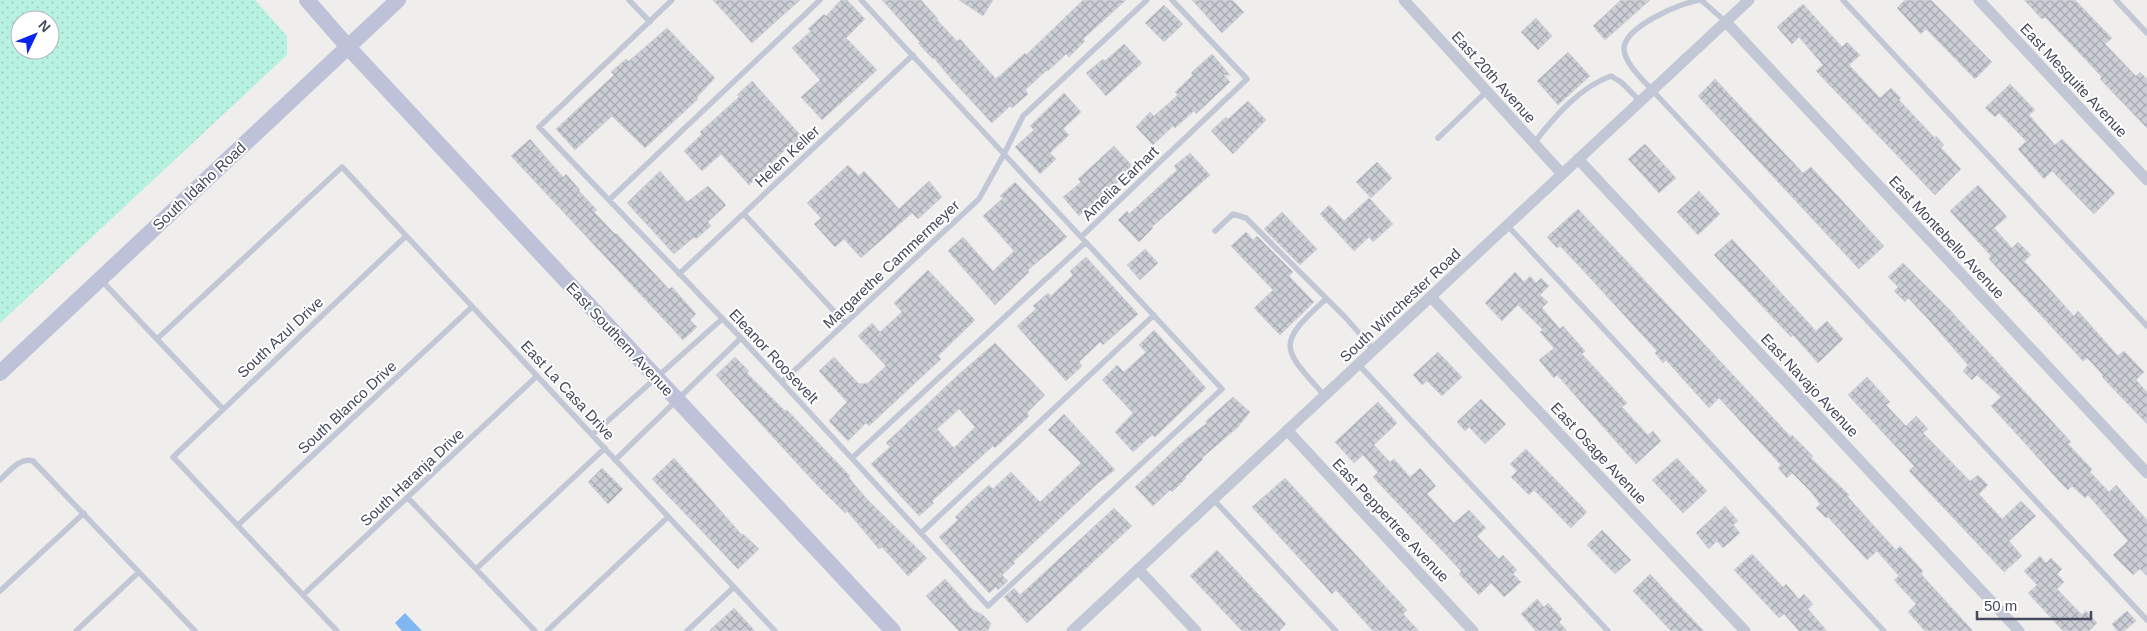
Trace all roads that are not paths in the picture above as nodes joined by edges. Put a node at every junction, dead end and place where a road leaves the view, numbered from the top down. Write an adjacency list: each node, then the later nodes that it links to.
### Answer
1 (307, 0): 18 (main road, East Southern Avenue)
2 (398, 0): 18 (main road, South Idaho Road)
3 (630, 0): 15 (lane)
4 (672, 0): 15 (lane)
5 (820, 0): 29 (lane)
6 (861, 0): 19 (lane)
7 (1147, 0): 25 (lane)
8 (1172, 0): 34 (lane, Amelia Earhart)
9 (1404, 0): 21 (street, East 20th Avenue)
10 (1701, 0): 16 (lane); 20 (lane)
11 (1843, 0): 44 (lane)
12 (1979, 0): 28 (street, East Mesquite Avenue)
13 (2116, 0): 17 (lane)
14 (1742, 2): 16 (street, South Winchester Road)
15 (650, 22): 29 (lane, Eleanor Roosevelt)
16 (1726, 22): 20 (street, South Winchester Road); 61 (street, East Montebello Avenue)
17 (2147, 33)
18 (348, 47): 37 (main road, South Idaho Road); 51 (main road, East Southern Avenue)
19 (913, 56): 25 (lane); 30 (lane, Helen Keller)
20 (1652, 90): 22 (street, South Winchester Road); 76 (lane)
21 (1487, 91): 23 (lane); 24 (street, East 20th Avenue)
22 (1640, 101): 24 (lane); 26 (street, South Winchester Road)
23 (1438, 138)
24 (1534, 143): 27 (street, East 20th Avenue)
25 (1004, 154): 34 (lane); 43 (lane, Margarethe Cammermeyer)
26 (1578, 159): 27 (street, South Winchester Road); 92 (street, East Navajo Avenue)
27 (1562, 174): 31 (street, South Winchester Road)
28 (2147, 180)
29 (608, 200): 36 (lane, Eleanor Roosevelt)
30 (744, 214): 36 (lane, Helen Keller); 43 (lane)
31 (1507, 225): 38 (street, South Winchester Road); 91 (lane)
32 (1215, 231): 39 (lane)
33 (406, 236): 40 (lane, East La Casa Drive); 45 (lane, East La Casa Drive); 55 (lane, South Azul Drive)
34 (1081, 237): 35 (lane, Amelia Earhart)
35 (1086, 242): 41 (lane, Amelia Earhart); 59 (lane)
36 (679, 274): 42 (lane, Eleanor Roosevelt)
37 (100, 279): 45 (lane); 49 (main road, South Idaho Road)
38 (1431, 296): 47 (street, South Winchester Road); 90 (street, East Osage Avenue)
39 (1326, 299): 47 (lane); 53 (lane)
40 (472, 307): 50 (lane, East La Casa Drive); 67 (lane, South Blanco Drive)
41 (1154, 315): 68 (lane); 75 (lane, Amelia Earhart)
42 (722, 319): 46 (lane, Eleanor Roosevelt); 51 (lane)
43 (845, 323): 52 (lane, Margarethe Cammermeyer)
44 (2147, 326)
45 (158, 338): 55 (lane)
46 (742, 338): 52 (lane, Eleanor Roosevelt); 54 (lane)
47 (1374, 350): 48 (street, South Winchester Road)
48 (1358, 364): 53 (street, South Winchester Road); 89 (lane)
49 (0, 373)
50 (537, 376): 57 (lane, East La Casa Drive); 63 (lane, South Haranja Drive)
51 (657, 378): 54 (main road, East Southern Avenue); 57 (lane)
52 (782, 382): 59 (lane, Eleanor Roosevelt)
53 (1324, 396): 56 (street, South Winchester Road)
54 (676, 399): 60 (lane); 84 (main road, East Southern Avenue)
55 (222, 408): 67 (lane, South Azul Drive)
56 (1287, 430): 64 (street, South Winchester Road); 88 (street, East Peppertree Avenue)
57 (592, 435): 58 (lane, East La Casa Drive)
58 (605, 448): 60 (lane, East La Casa Drive); 69 (lane)
59 (852, 458): 68 (lane, Eleanor Roosevelt)
60 (615, 460): 66 (lane, East La Casa Drive)
61 (2147, 473)
62 (0, 480): 65 (lane)
63 (408, 498): 69 (lane); 74 (lane, South Haranja Drive)
64 (1213, 499): 70 (street, South Winchester Road); 87 (lane)
65 (84, 513): 71 (lane); 73 (lane)
66 (668, 516): 72 (lane, East La Casa Drive); 81 (lane)
67 (238, 525): 74 (lane)
68 (921, 533): 75 (lane, Eleanor Roosevelt)
69 (476, 569): 80 (lane)
70 (1138, 569): 85 (street, South Winchester Road); 86 (street)
71 (139, 572): 77 (lane); 78 (lane)
72 (734, 587): 82 (lane); 83 (lane, East La Casa Drive)
73 (0, 591)
74 (303, 595): 79 (lane)
75 (988, 606)
76 (2147, 620)
77 (76, 631)
78 (194, 631)
79 (337, 631)
80 (536, 631)
81 (547, 631)
82 (687, 631)
83 (775, 631)
84 (893, 631)
85 (1072, 631)
86 (1196, 631)
87 (1336, 631)
88 (1474, 631)
89 (1608, 631)
90 (1745, 631)
91 (1884, 631)
92 (2019, 631)

